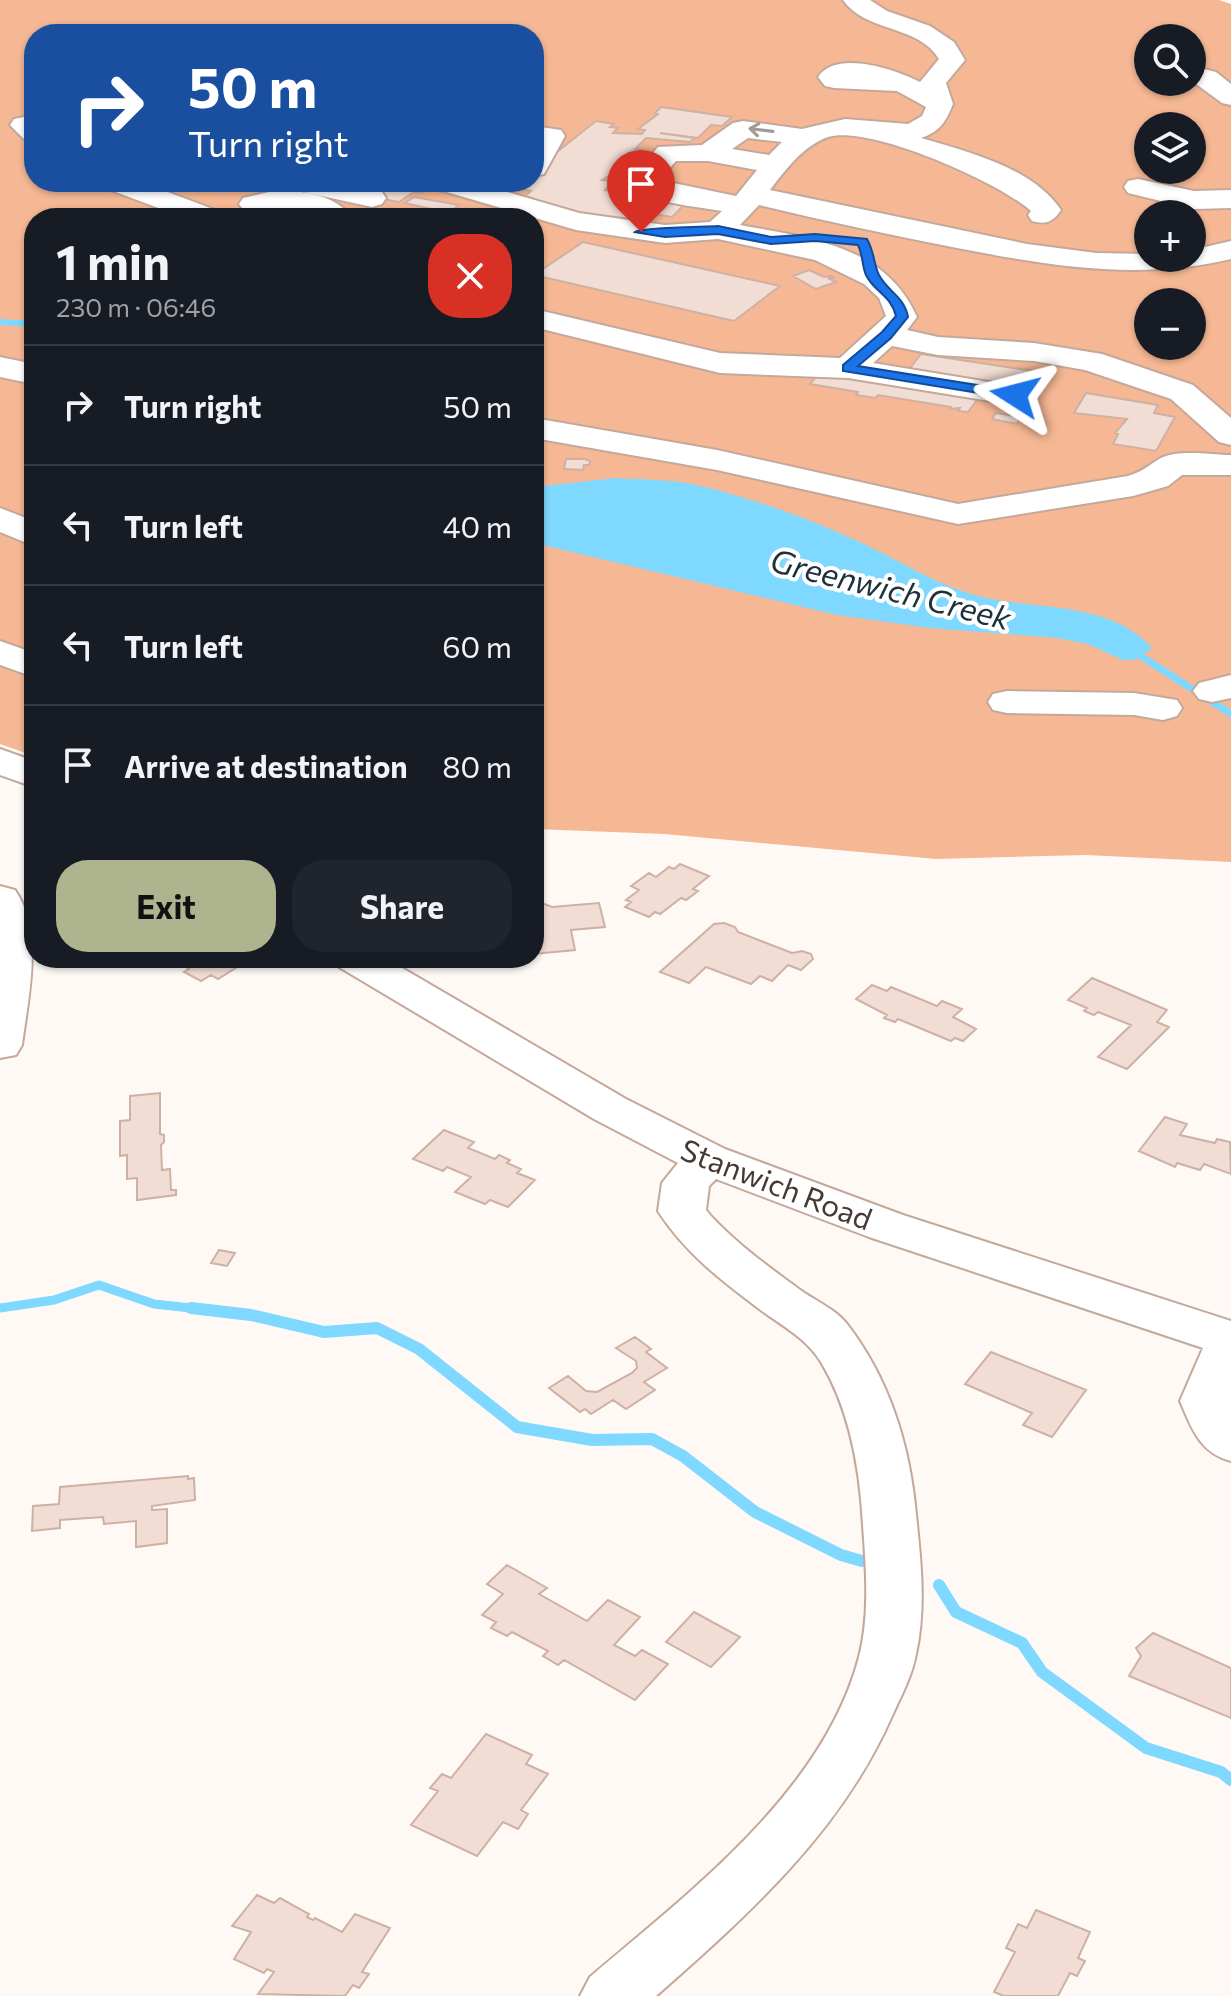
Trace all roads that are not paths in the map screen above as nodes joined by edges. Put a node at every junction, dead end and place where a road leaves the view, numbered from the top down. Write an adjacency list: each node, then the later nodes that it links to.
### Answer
1 (855, 0): 5 (street)
2 (1206, 78): 4 (street)
3 (896, 83): 5 (street)
4 (1231, 97)
5 (940, 104): 7 (street)
6 (544, 135): 8 (street)
7 (913, 138): 10 (street); 21 (street)
8 (544, 148)
9 (716, 149): 10 (street); 10 (street, one-way to 9); 16 (street)
10 (787, 152): 16 (street)
11 (1138, 187): 15 (street)
12 (142, 192): 18 (street)
13 (362, 192): 17 (street)
14 (477, 192): 19 (street)
15 (1231, 199)
16 (747, 200): 22 (street); 23 (street)
17 (304, 207)
18 (184, 208)
19 (532, 208)
20 (544, 212): 23 (street)
21 (1042, 215)
22 (895, 228): 25 (street); 26 (street)
23 (718, 230): 24 (street)
24 (771, 241): 25 (street); 27 (street)
25 (863, 241): 27 (street)
26 (1231, 250)
27 (873, 275): 29 (street)
28 (544, 320): 31 (street)
29 (886, 335): 31 (street); 35 (street)
30 (0, 367): 32 (street)
31 (848, 368): 33 (street)
32 (24, 372)
33 (1015, 395)
34 (544, 430): 36 (street)
35 (1231, 435)
36 (1231, 465)
37 (0, 518): 38 (street)
38 (24, 530)
39 (0, 652): 40 (street)
40 (24, 662)
41 (1198, 696): 42 (street); 43 (street)
42 (1007, 702)
43 (1056, 725)
44 (0, 761): 45 (street)
45 (24, 771)
46 (0, 899): 48 (street)
47 (371, 968): 49 (street, Stanwich Road)
48 (0, 1045)
49 (708, 1159): 50 (street, Stanwich Road); 52 (street)
50 (1231, 1339): 51 (street)
51 (1231, 1443)
52 (612, 1996)

